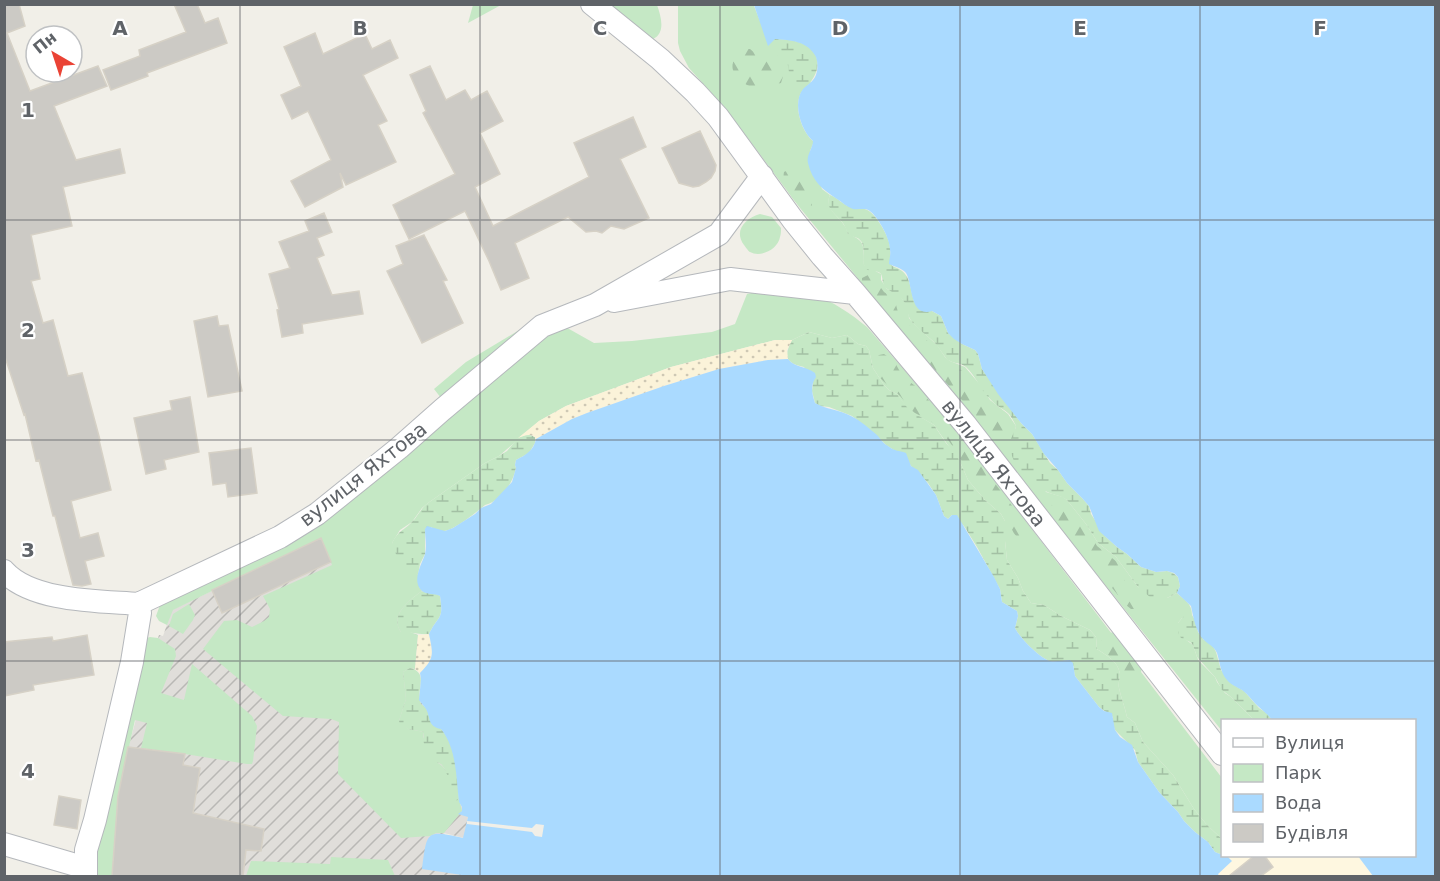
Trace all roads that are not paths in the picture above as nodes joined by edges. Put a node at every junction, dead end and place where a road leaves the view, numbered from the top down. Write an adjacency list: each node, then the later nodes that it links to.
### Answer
1 (592, 4): 2 (street, вулиця Яхтова)
2 (762, 176): 3 (street, вулиця Яхтова); 4 (street, вулиця Яхтова)
3 (855, 293): 4 (street); 7 (street, вулиця Яхтова)
4 (595, 305): 6 (street, вулиця Яхтова)
5 (4, 571): 6 (street)
6 (138, 604): 9 (street)
7 (1221, 753)
8 (4, 844): 9 (street)
9 (86, 872)

